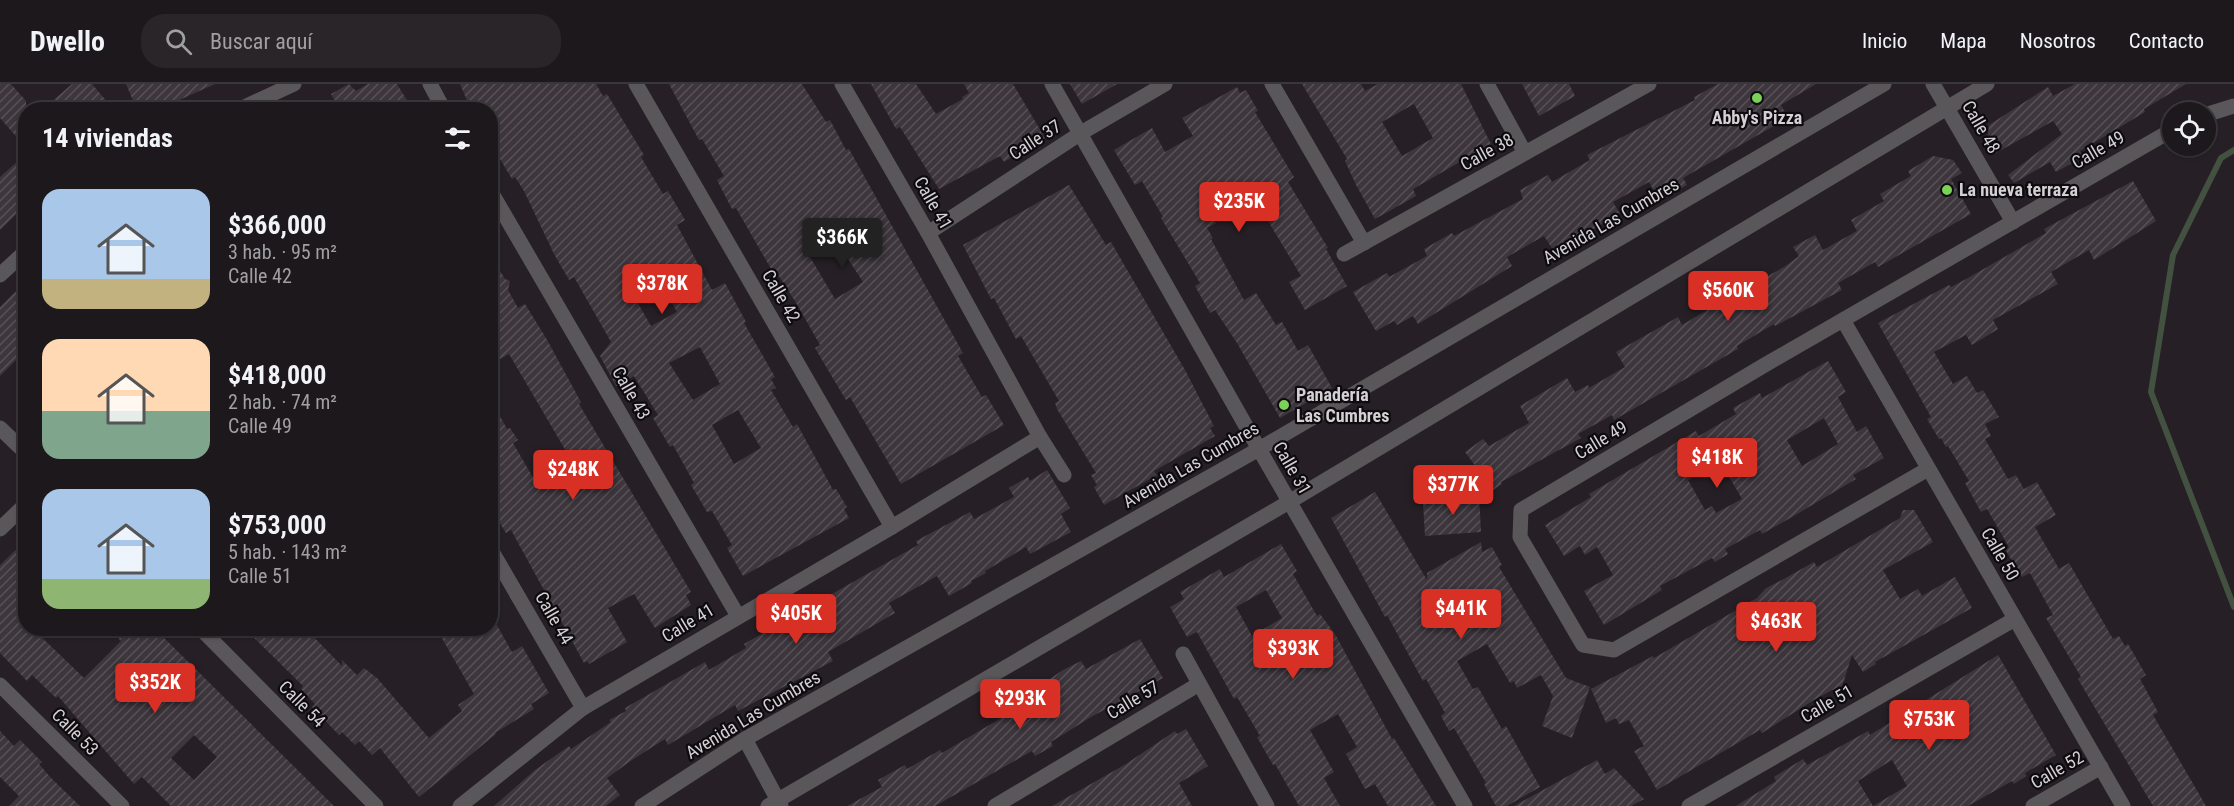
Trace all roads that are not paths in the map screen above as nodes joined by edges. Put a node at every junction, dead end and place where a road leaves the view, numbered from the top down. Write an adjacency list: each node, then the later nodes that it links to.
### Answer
1 (294, 84): 13 (street)
2 (430, 84): 14 (street)
3 (636, 84): 37 (street, Calle 42)
4 (842, 84): 23 (street, Calle 41)
5 (1052, 84): 18 (street, Calle 31)
6 (1165, 84): 18 (street, Calle 37)
7 (1272, 84): 24 (street)
8 (1487, 84): 20 (street)
9 (1649, 84): 20 (street, Calle 38)
10 (1884, 84): 32 (street, Avenida Las Cumbres)
11 (1933, 84): 16 (street, Calle 48)
12 (1987, 84): 16 (street)
13 (254, 102)
14 (440, 102)
15 (2234, 106): 17 (street)
16 (1948, 110): 22 (street, Calle 48); 35 (street)
17 (2216, 112)
18 (1081, 133): 23 (street, Calle 37); 32 (street, Calle 31)
19 (2162, 136): 22 (street, Calle 49)
20 (1526, 153): 24 (street, Calle 38)
21 (498, 204): 40 (street, Calle 43)
22 (2013, 222): 28 (street, Calle 49)
23 (928, 233): 30 (street, Calle 41)
24 (1364, 243): 25 (street, Calle 38)
25 (1344, 254)
26 (18, 258): 27 (street)
27 (0, 275)
28 (1843, 320): 33 (street, Calle 50); 33 (street, Calle 49)
29 (0, 428): 31 (street)
30 (1040, 437): 34 (street, Calle 41); 37 (street, Calle 41)
31 (18, 445)
32 (1258, 449): 35 (street, Calle 31); 47 (street, Avenida Las Cumbres)
33 (1928, 469): 41 (street, Calle 50)
34 (1065, 475)
35 (1289, 502): 49 (street); 56 (street, Calle 31)
36 (18, 512): 38 (street)
37 (892, 527): 40 (street, Calle 41)
38 (0, 529)
39 (498, 562): 46 (street, Calle 44)
40 (738, 616): 46 (street, Calle 41)
41 (2015, 619): 48 (street, Calle 50); 57 (street, Calle 51)
42 (208, 636): 51 (street, Calle 54)
43 (1183, 654): 44 (street)
44 (1199, 684): 54 (street, Calle 57); 55 (street)
45 (0, 685): 50 (street, Calle 53)
46 (583, 708): 52 (street, Calle 41)
47 (745, 740): 49 (street); 53 (street, Avenida Las Cumbres)
48 (2101, 767): 58 (street, Calle 52); 59 (street, Calle 50)
49 (775, 804)
50 (123, 806)
51 (376, 806)
52 (460, 806)
53 (642, 806)
54 (995, 806)
55 (1267, 806)
56 (1466, 806)
57 (1689, 806)
58 (2033, 806)
59 (2124, 806)

